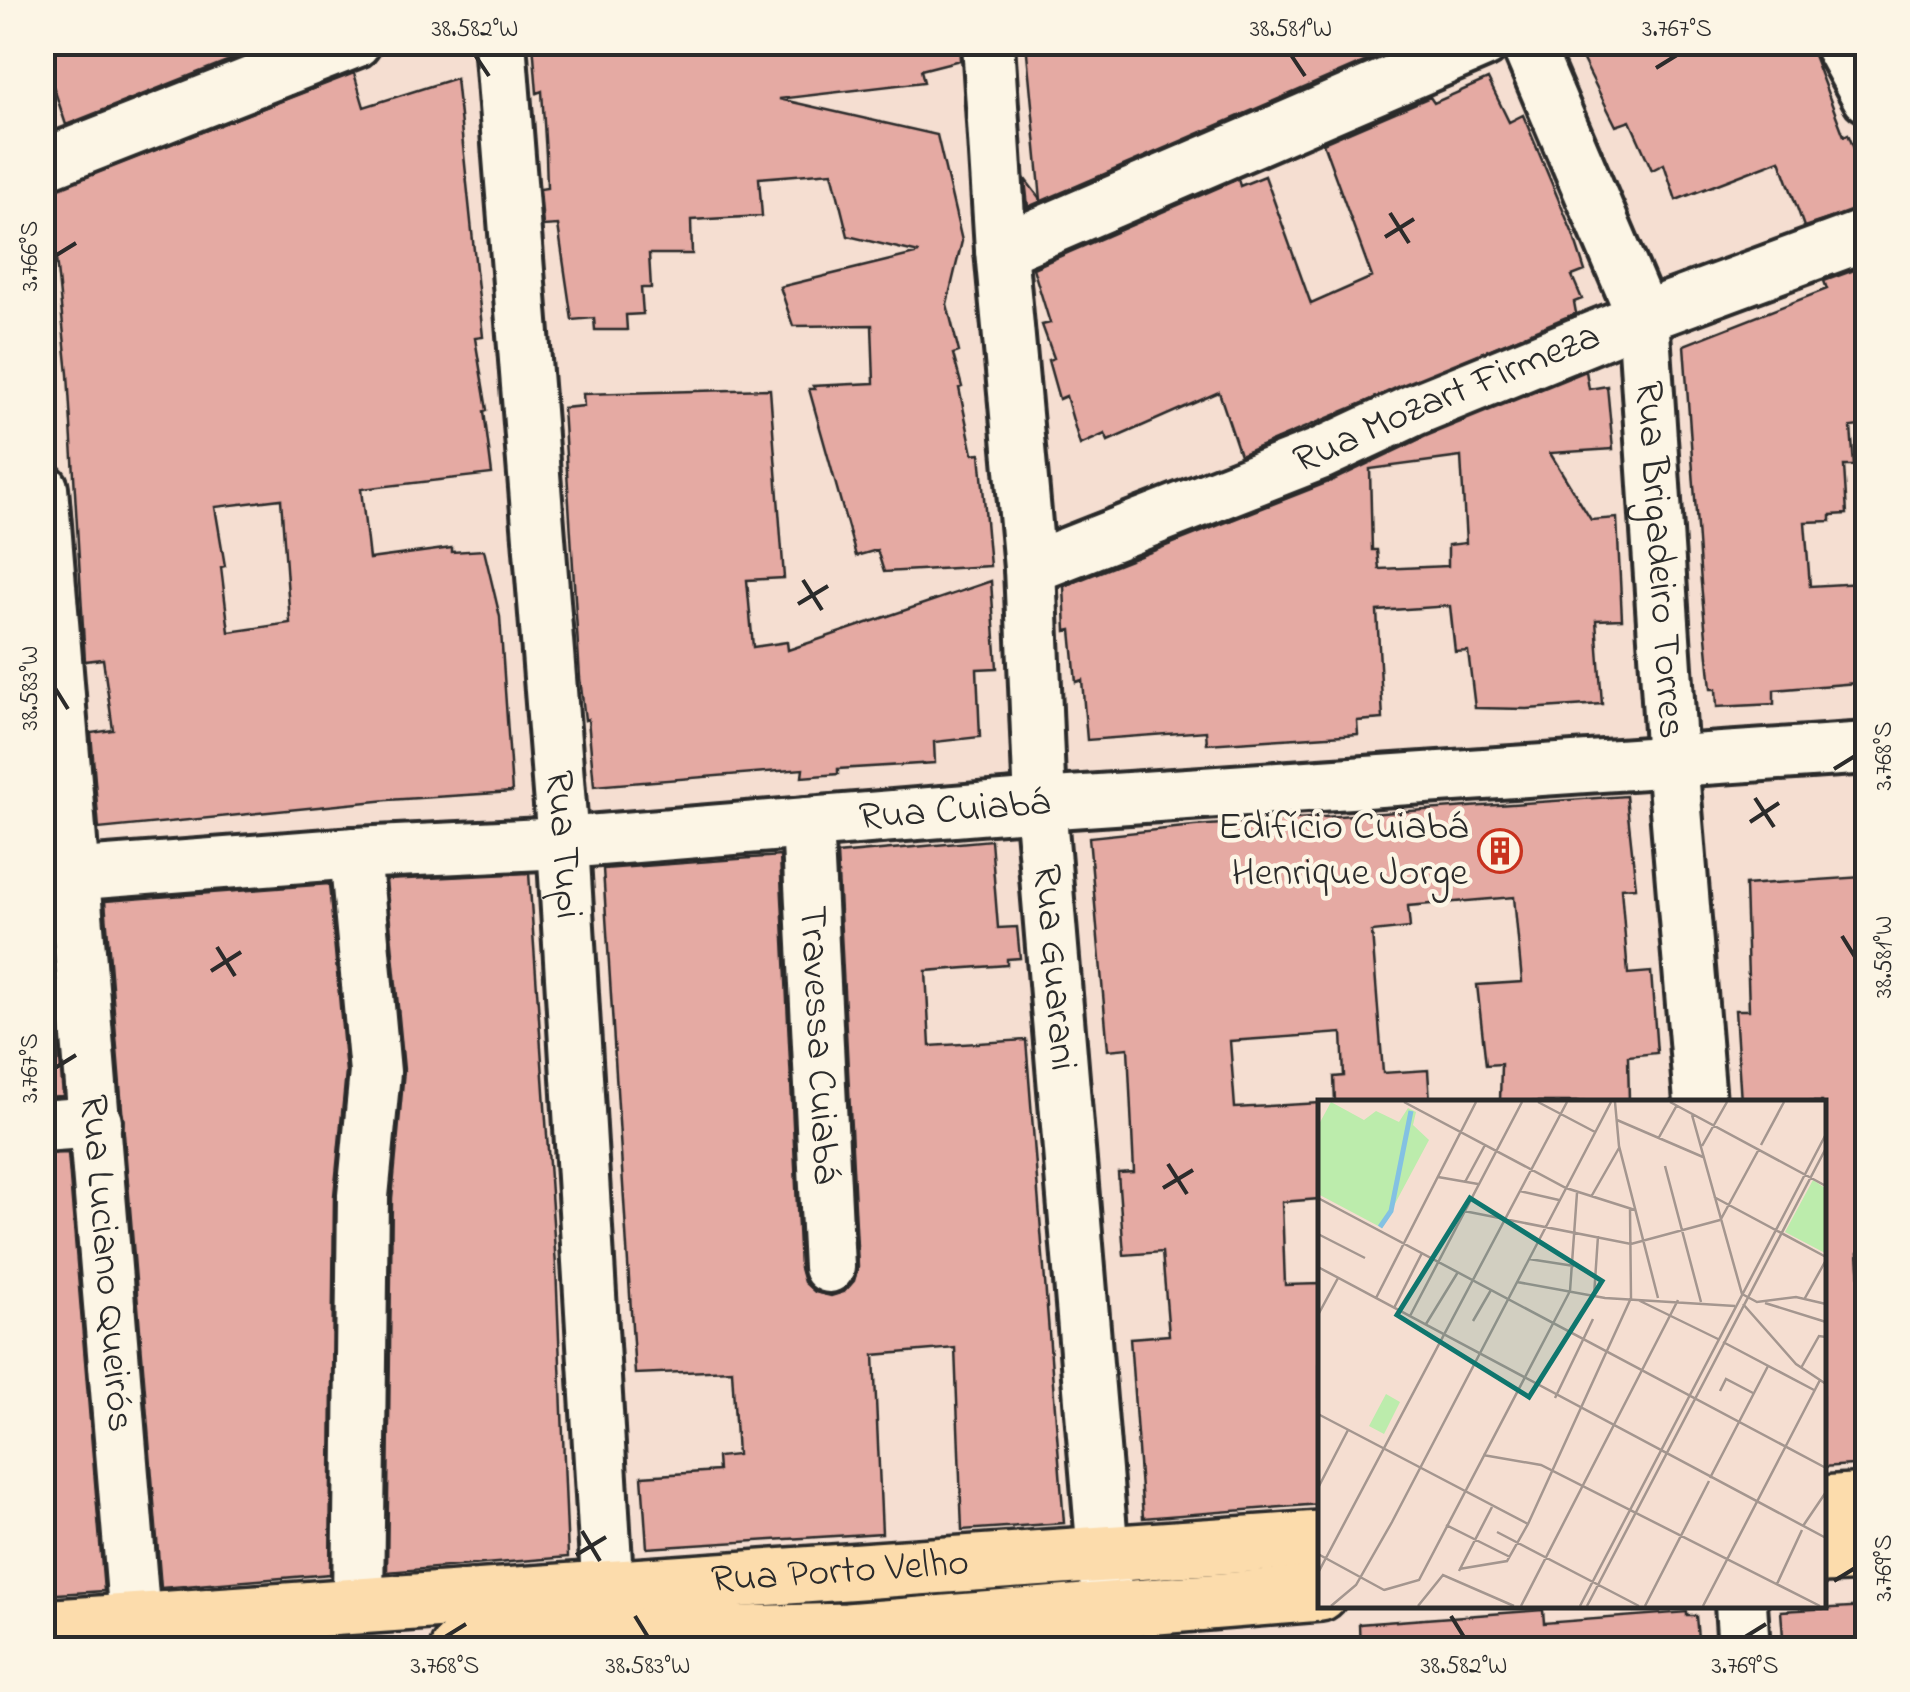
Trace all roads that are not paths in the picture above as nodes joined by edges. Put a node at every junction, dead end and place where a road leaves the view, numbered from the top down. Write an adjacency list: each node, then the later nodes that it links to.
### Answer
1 (355, 42): 8 (street)
2 (500, 42): 18 (street, Rua Tupi)
3 (988, 42): 10 (street, Rua Guarani)
4 (1484, 42): 10 (street)
5 (1526, 42): 11 (street, Rua Brigadeiro Torres)
6 (1838, 42): 7 (street)
7 (1868, 97)
8 (42, 164)
9 (1868, 234): 11 (street, Rua Mozart Firmeza)
10 (1001, 250): 13 (street, Rua Guarani)
11 (1642, 317): 13 (street, Rua Mozart Firmeza); 15 (street, Rua Brigadeiro Torres)
12 (42, 488): 20 (street, Rua Luciano Queirós)
13 (1030, 568): 16 (street, Rua Guarani)
14 (1868, 748): 15 (street, Rua Cuiabá)
15 (1672, 760): 16 (street, Rua Cuiabá); 21 (street, Rua Brigadeiro Torres)
16 (1040, 804): 17 (street, Rua Cuiabá); 29 (street, Rua Guarani)
17 (807, 823): 18 (street, Rua Cuiabá); 24 (street, Travessa Cuiabá)
18 (563, 843): 19 (street, Rua Cuiabá); 35 (street, Rua Tupi)
19 (354, 853): 20 (street, Rua Cuiabá); 32 (street)
20 (58, 876): 22 (street, Rua Luciano Queirós)
21 (1700, 1100)
22 (96, 1122): 23 (street); 34 (street, Rua Luciano Queirós)
23 (42, 1126)
24 (830, 1267)
25 (1868, 1501): 26 (main road)
26 (1825, 1504)
27 (1318, 1539): 29 (main road, Rua Porto Velho)
28 (1868, 1553): 30 (main road)
29 (1105, 1554): 35 (main road, Rua Porto Velho); 37 (street, Rua Guarani)
30 (1825, 1556)
31 (1318, 1593): 37 (main road, Rua Porto Velho)
32 (358, 1605): 34 (main road, Rua Porto Velho); 35 (main road, Rua Porto Velho)
33 (1741, 1607): 39 (street)
34 (135, 1621): 36 (main road, Rua Porto Velho)
35 (610, 1625): 37 (main road, Rua Porto Velho); 38 (main road, Rua Porto Velho)
36 (42, 1628)
37 (1110, 1630)
38 (458, 1650)
39 (1744, 1650)

